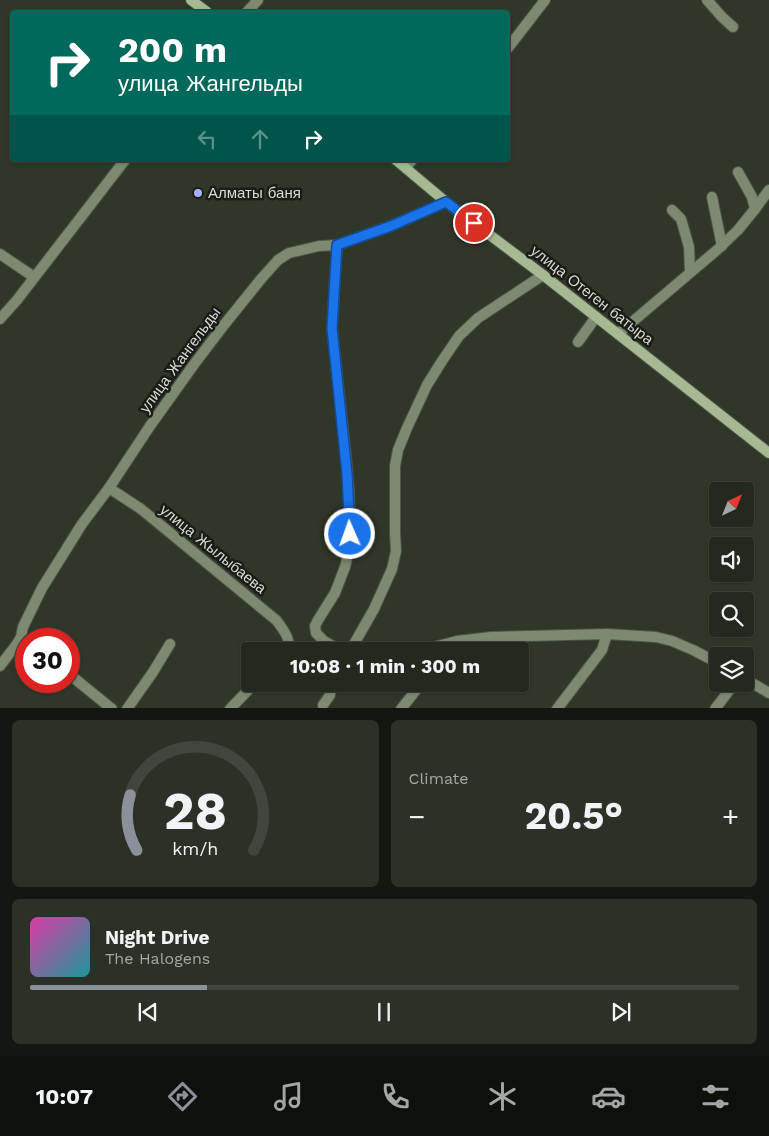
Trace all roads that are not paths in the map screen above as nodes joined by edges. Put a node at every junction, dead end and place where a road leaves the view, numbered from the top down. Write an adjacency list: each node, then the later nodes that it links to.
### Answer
1 (191, 0): 5 (main road)
2 (258, 0): 6 (street)
3 (545, 0): 8 (street)
4 (707, 0): 7 (street)
5 (204, 10)
6 (249, 10)
7 (733, 26)
8 (510, 45)
9 (123, 162): 22 (street)
10 (409, 164): 14 (main road, улица Отеген батыра)
11 (738, 172): 15 (street)
12 (769, 190): 15 (street)
13 (712, 197): 18 (street)
14 (446, 202): 17 (street, улица Жангельды); 21 (main road, улица Отеген батыра)
15 (755, 209): 18 (street)
16 (672, 210): 20 (street)
17 (337, 245): 28 (street, улица Жангельды); 32 (street)
18 (722, 246): 20 (street)
19 (0, 254): 22 (street)
20 (690, 272): 25 (street)
21 (543, 275): 23 (main road, улица Отеген батыра); 33 (street)
22 (34, 277): 24 (street)
23 (596, 317): 25 (main road, улица Отеген батыра); 26 (street)
24 (0, 319)
25 (618, 334): 27 (main road, улица Отеген батыра)
26 (578, 342)
27 (769, 453)
28 (109, 488): 29 (street, улица Жангельды); 31 (street, улица Жылыбаева)
29 (23, 628)
30 (607, 634): 34 (street); 37 (street); 51 (street)
31 (286, 642)
32 (326, 642)
33 (355, 642)
34 (454, 642)
35 (170, 644): 48 (street)
36 (15, 647): 38 (street, улица Жангельды)
37 (709, 658)
38 (0, 666)
39 (80, 683): 47 (street)
40 (754, 684): 45 (street)
41 (246, 692): 49 (street)
42 (330, 692): 46 (street)
43 (415, 692): 50 (street)
44 (728, 692): 52 (street)
45 (769, 693)
46 (322, 705)
47 (112, 708)
48 (127, 708)
49 (230, 708)
50 (402, 708)
51 (557, 708)
52 (715, 708)

